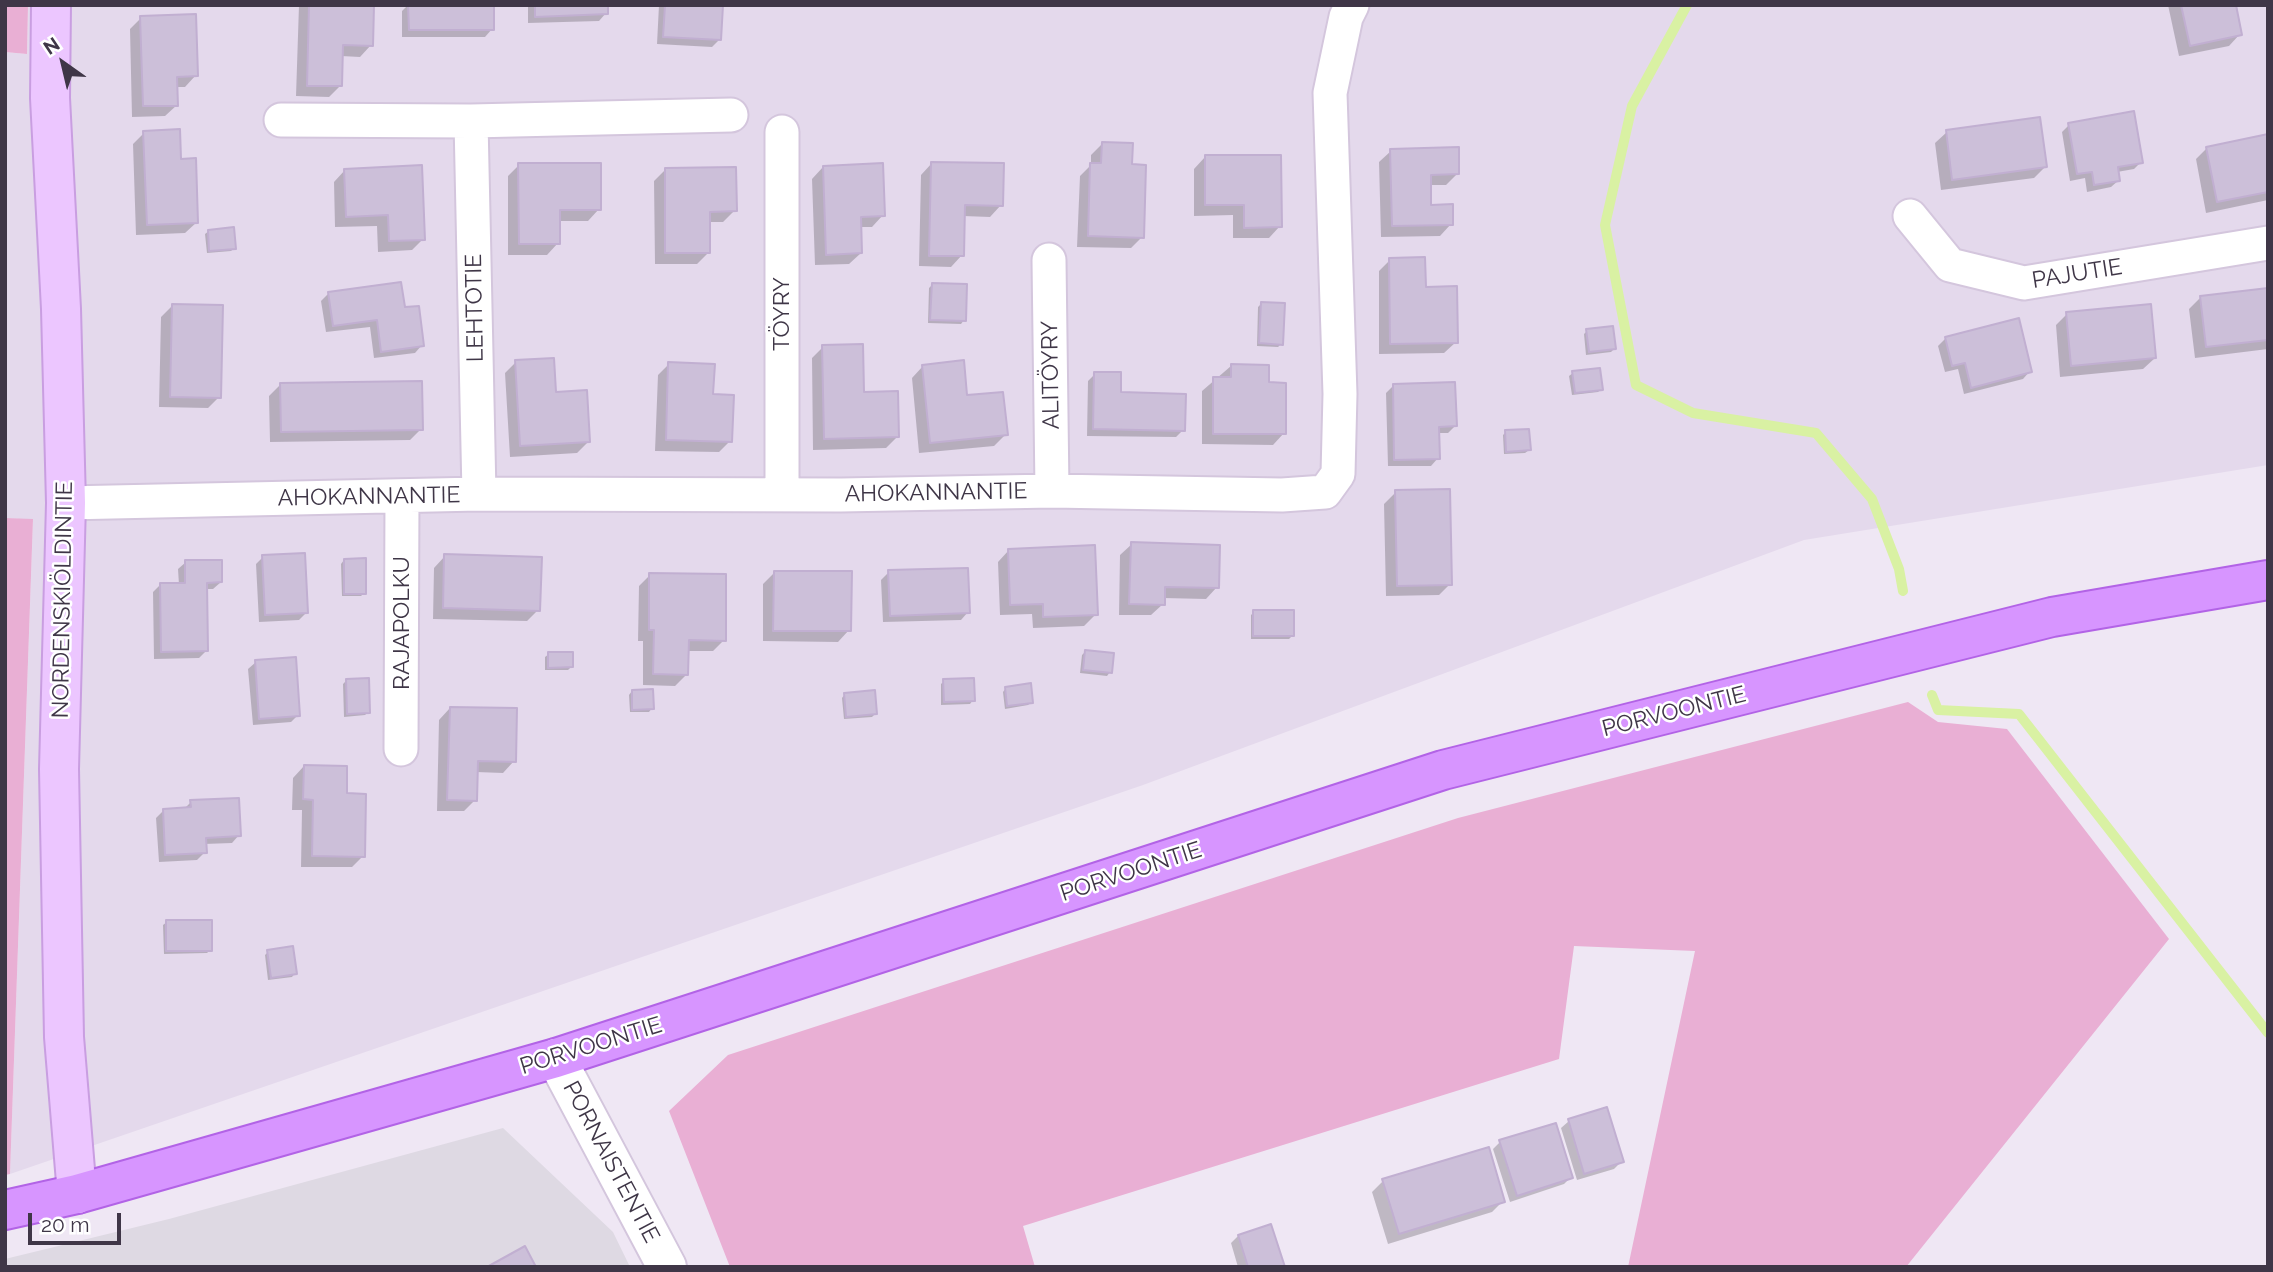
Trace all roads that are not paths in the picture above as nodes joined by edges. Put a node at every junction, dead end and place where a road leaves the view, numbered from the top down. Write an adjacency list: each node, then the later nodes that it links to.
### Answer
1 (51, 5): 14 (main road, NORDENSKIÖLDINTIE)
2 (1341, 9): 10 (street, AHOKANNANTIE)
3 (731, 115): 5 (street)
4 (281, 120): 5 (street)
5 (471, 121): 11 (street, LEHTOTIE)
6 (782, 132): 12 (street, TÖYRY)
7 (1910, 216): 8 (street, PAJUTIE)
8 (2268, 243)
9 (1049, 260): 10 (street, ALITÖYRY)
10 (1052, 491): 12 (street, AHOKANNANTIE)
11 (479, 494): 12 (street, AHOKANNANTIE); 13 (street, AHOKANNANTIE)
12 (782, 495)
13 (402, 497): 14 (street, AHOKANNANTIE); 16 (street, RAJAPOLKU)
14 (66, 503): 18 (main road, NORDENSKIÖLDINTIE)
15 (2268, 580): 17 (main road, PORVOONTIE)
16 (401, 749)
17 (555, 1058): 18 (main road, PORVOONTIE); 20 (street, PORNAISTENTIE)
18 (77, 1194): 19 (main road, PORVOONTIE)
19 (5, 1210)
20 (667, 1267)

